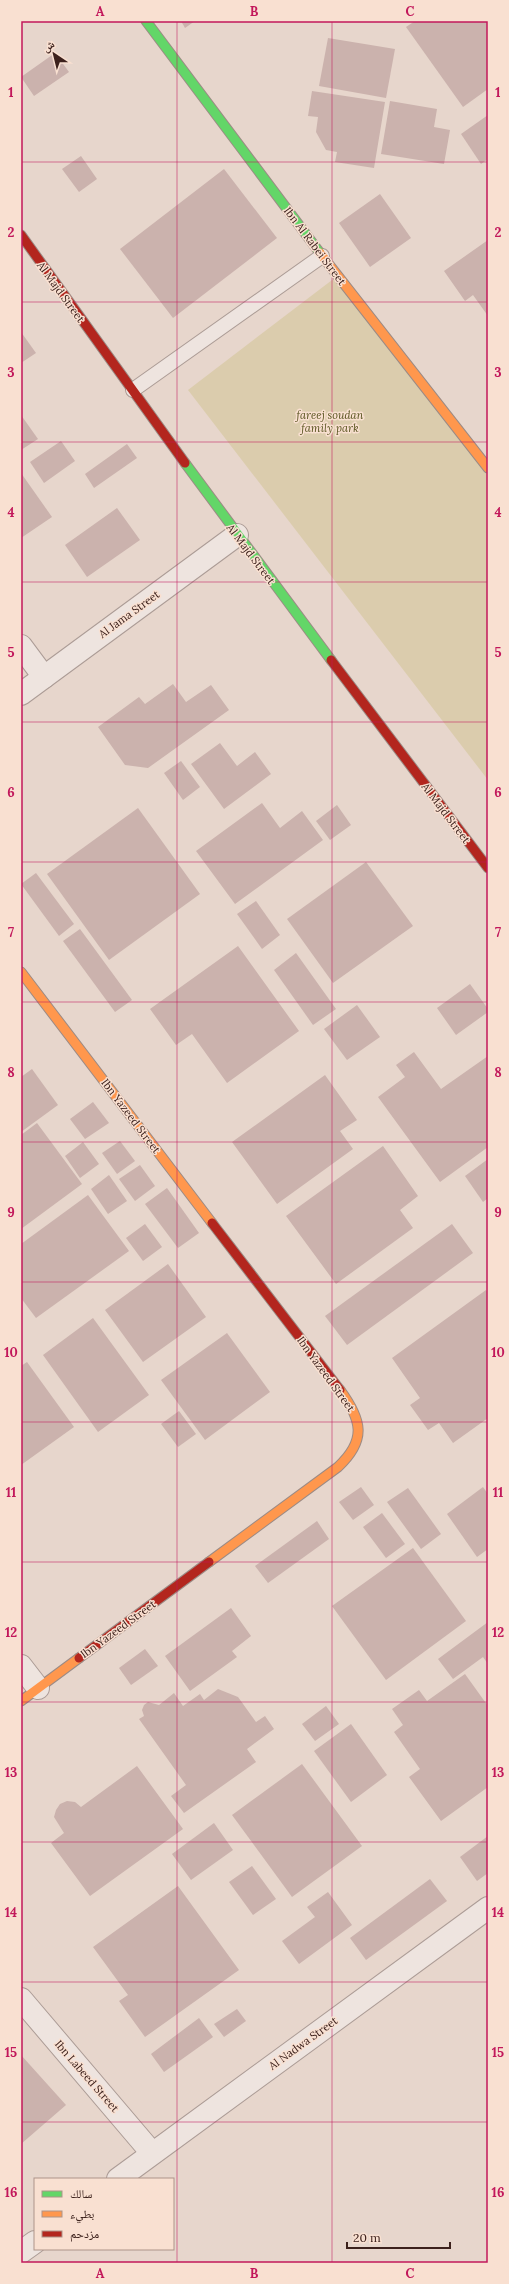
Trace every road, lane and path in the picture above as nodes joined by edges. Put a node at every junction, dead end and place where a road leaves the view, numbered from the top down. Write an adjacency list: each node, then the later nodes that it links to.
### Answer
1 (146, 21): 3 (street, Ibn Al Rabei Street)
2 (21, 236): 4 (street, Al Majd Street)
3 (322, 256): 4 (lane); 5 (street, Ibn Al Rabei Street)
4 (133, 390): 6 (street, Al Majd Street)
5 (488, 468)
6 (237, 535): 8 (street, Al Jama Street); 10 (street, Al Majd Street)
7 (21, 646): 8 (street)
8 (44, 677): 9 (street, Al Jama Street)
9 (21, 694)
10 (488, 868)
11 (21, 972): 13 (street, Ibn Yazeed Street)
12 (21, 1666): 13 (street)
13 (29, 1695)
14 (488, 1908): 16 (street, Al Nadwa Street)
15 (21, 2000): 16 (street, Ibn Labeed Street)
16 (152, 2153): 17 (street, Al Nadwa Street)
17 (119, 2178)
18 (34, 2243): 19 (street)
19 (21, 2252)

